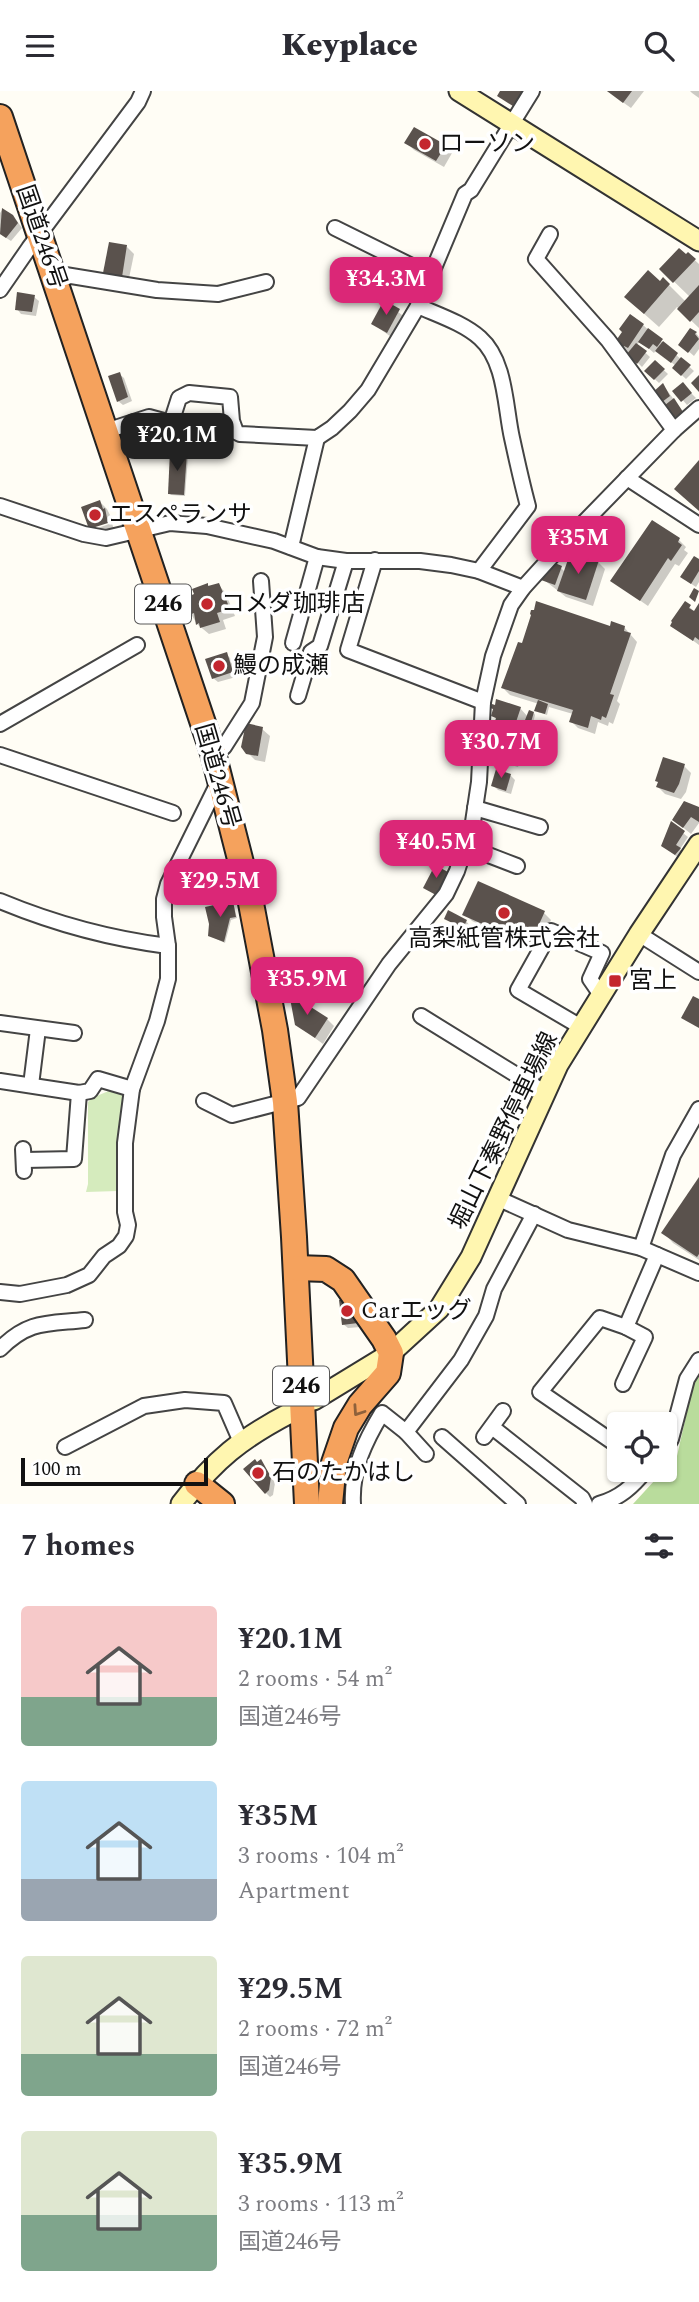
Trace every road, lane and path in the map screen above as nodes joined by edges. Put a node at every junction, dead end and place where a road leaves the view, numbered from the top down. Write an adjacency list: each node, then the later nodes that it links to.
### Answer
1 (143, 91): 7 (street)
2 (459, 91): 5 (main road)
3 (532, 91): 5 (street)
4 (0, 117): 7 (highway, 国道246号 / 246)
5 (511, 123): 9 (main road); 11 (street)
6 (335, 228): 11 (street)
7 (40, 233): 10 (highway, 国道246号 / 246); 13 (street)
8 (550, 234): 16 (street)
9 (699, 241)
10 (53, 273): 12 (street); 17 (highway, 国道246号 / 246)
11 (430, 275): 14 (street)
12 (266, 282)
13 (0, 290)
14 (418, 306): 18 (street); 27 (street)
15 (699, 408): 16 (street)
16 (674, 430): 19 (street)
17 (106, 431): 18 (street); 22 (highway, 国道246号 / 246)
18 (317, 438): 23 (street)
19 (627, 478): 21 (street); 29 (street)
20 (0, 506): 22 (street)
21 (699, 525)
22 (139, 530): 23 (street); 37 (highway, 国道246号 / 246)
23 (286, 550): 24 (street)
24 (317, 557): 26 (street); 31 (street)
25 (375, 559): 26 (street); 27 (street); 35 (street)
26 (346, 561): 33 (street)
27 (479, 571): 29 (street)
28 (261, 580): 30 (street)
29 (523, 588): 35 (street)
30 (265, 637): 31 (street); 37 (street)
31 (293, 643): 33 (street)
32 (137, 645): 36 (street)
33 (311, 652): 34 (street)
34 (298, 697)
35 (482, 702): 40 (street)
36 (0, 724)
37 (213, 753): 39 (highway, 国道246号 / 246)
38 (0, 755): 41 (street)
39 (220, 778): 48 (street); 62 (highway, 国道246号 / 246)
40 (475, 808): 42 (street); 44 (street)
41 (173, 813)
42 (540, 827)
43 (699, 844): 47 (main road, 堀山下秦野停車場線)
44 (465, 846): 45 (street); 62 (street)
45 (517, 866)
46 (0, 901): 48 (street)
47 (639, 934): 49 (street); 50 (main road, 堀山下秦野停車場線)
48 (168, 946): 58 (street)
49 (699, 972)
50 (601, 995): 53 (main road, 堀山下秦野停車場線); 53 (street)
51 (421, 1016): 59 (street)
52 (0, 1023): 54 (street)
53 (581, 1027): 59 (main road, 堀山下秦野停車場線)
54 (38, 1029): 55 (street); 57 (street)
55 (74, 1033)
56 (0, 1081): 57 (street)
57 (32, 1085): 60 (street)
58 (132, 1089): 60 (street); 71 (street)
59 (544, 1092): 65 (main road, 堀山下秦野停車場線)
60 (79, 1093): 64 (street)
61 (204, 1101): 62 (street)
62 (285, 1102): 69 (highway, 国道246号 / 246)
63 (699, 1109): 67 (street)
64 (24, 1160)
65 (497, 1198): 66 (street); 75 (main road, 堀山下秦野停車場線)
66 (534, 1215): 67 (street); 82 (street)
67 (641, 1248): 68 (street)
68 (657, 1255): 70 (street); 73 (street)
69 (296, 1268): 75 (highway); 92 (highway, 国道246号 / 246)
70 (699, 1273)
71 (0, 1292)
72 (85, 1319): 74 (street)
73 (626, 1327): 77 (street); 84 (street)
74 (0, 1349)
75 (391, 1353): 78 (main road, 堀山下秦野停車場線); 93 (highway, one-way to 93)
76 (699, 1360): 81 (street)
77 (623, 1384)
78 (314, 1400)
79 (503, 1411): 96 (street)
80 (290, 1413): 85 (main road)
81 (677, 1416)
82 (406, 1432): 87 (street); 94 (street)
83 (442, 1437): 95 (street)
84 (607, 1438)
85 (241, 1441): 86 (street); 89 (main road)
86 (65, 1447)
87 (426, 1454)
88 (636, 1482): 97 (street)
89 (197, 1484): 90 (main road); 91 (highway)
90 (181, 1504)
91 (222, 1504)
92 (307, 1504)
93 (330, 1504)
94 (353, 1504)
95 (518, 1504)
96 (585, 1504)
97 (599, 1504)

